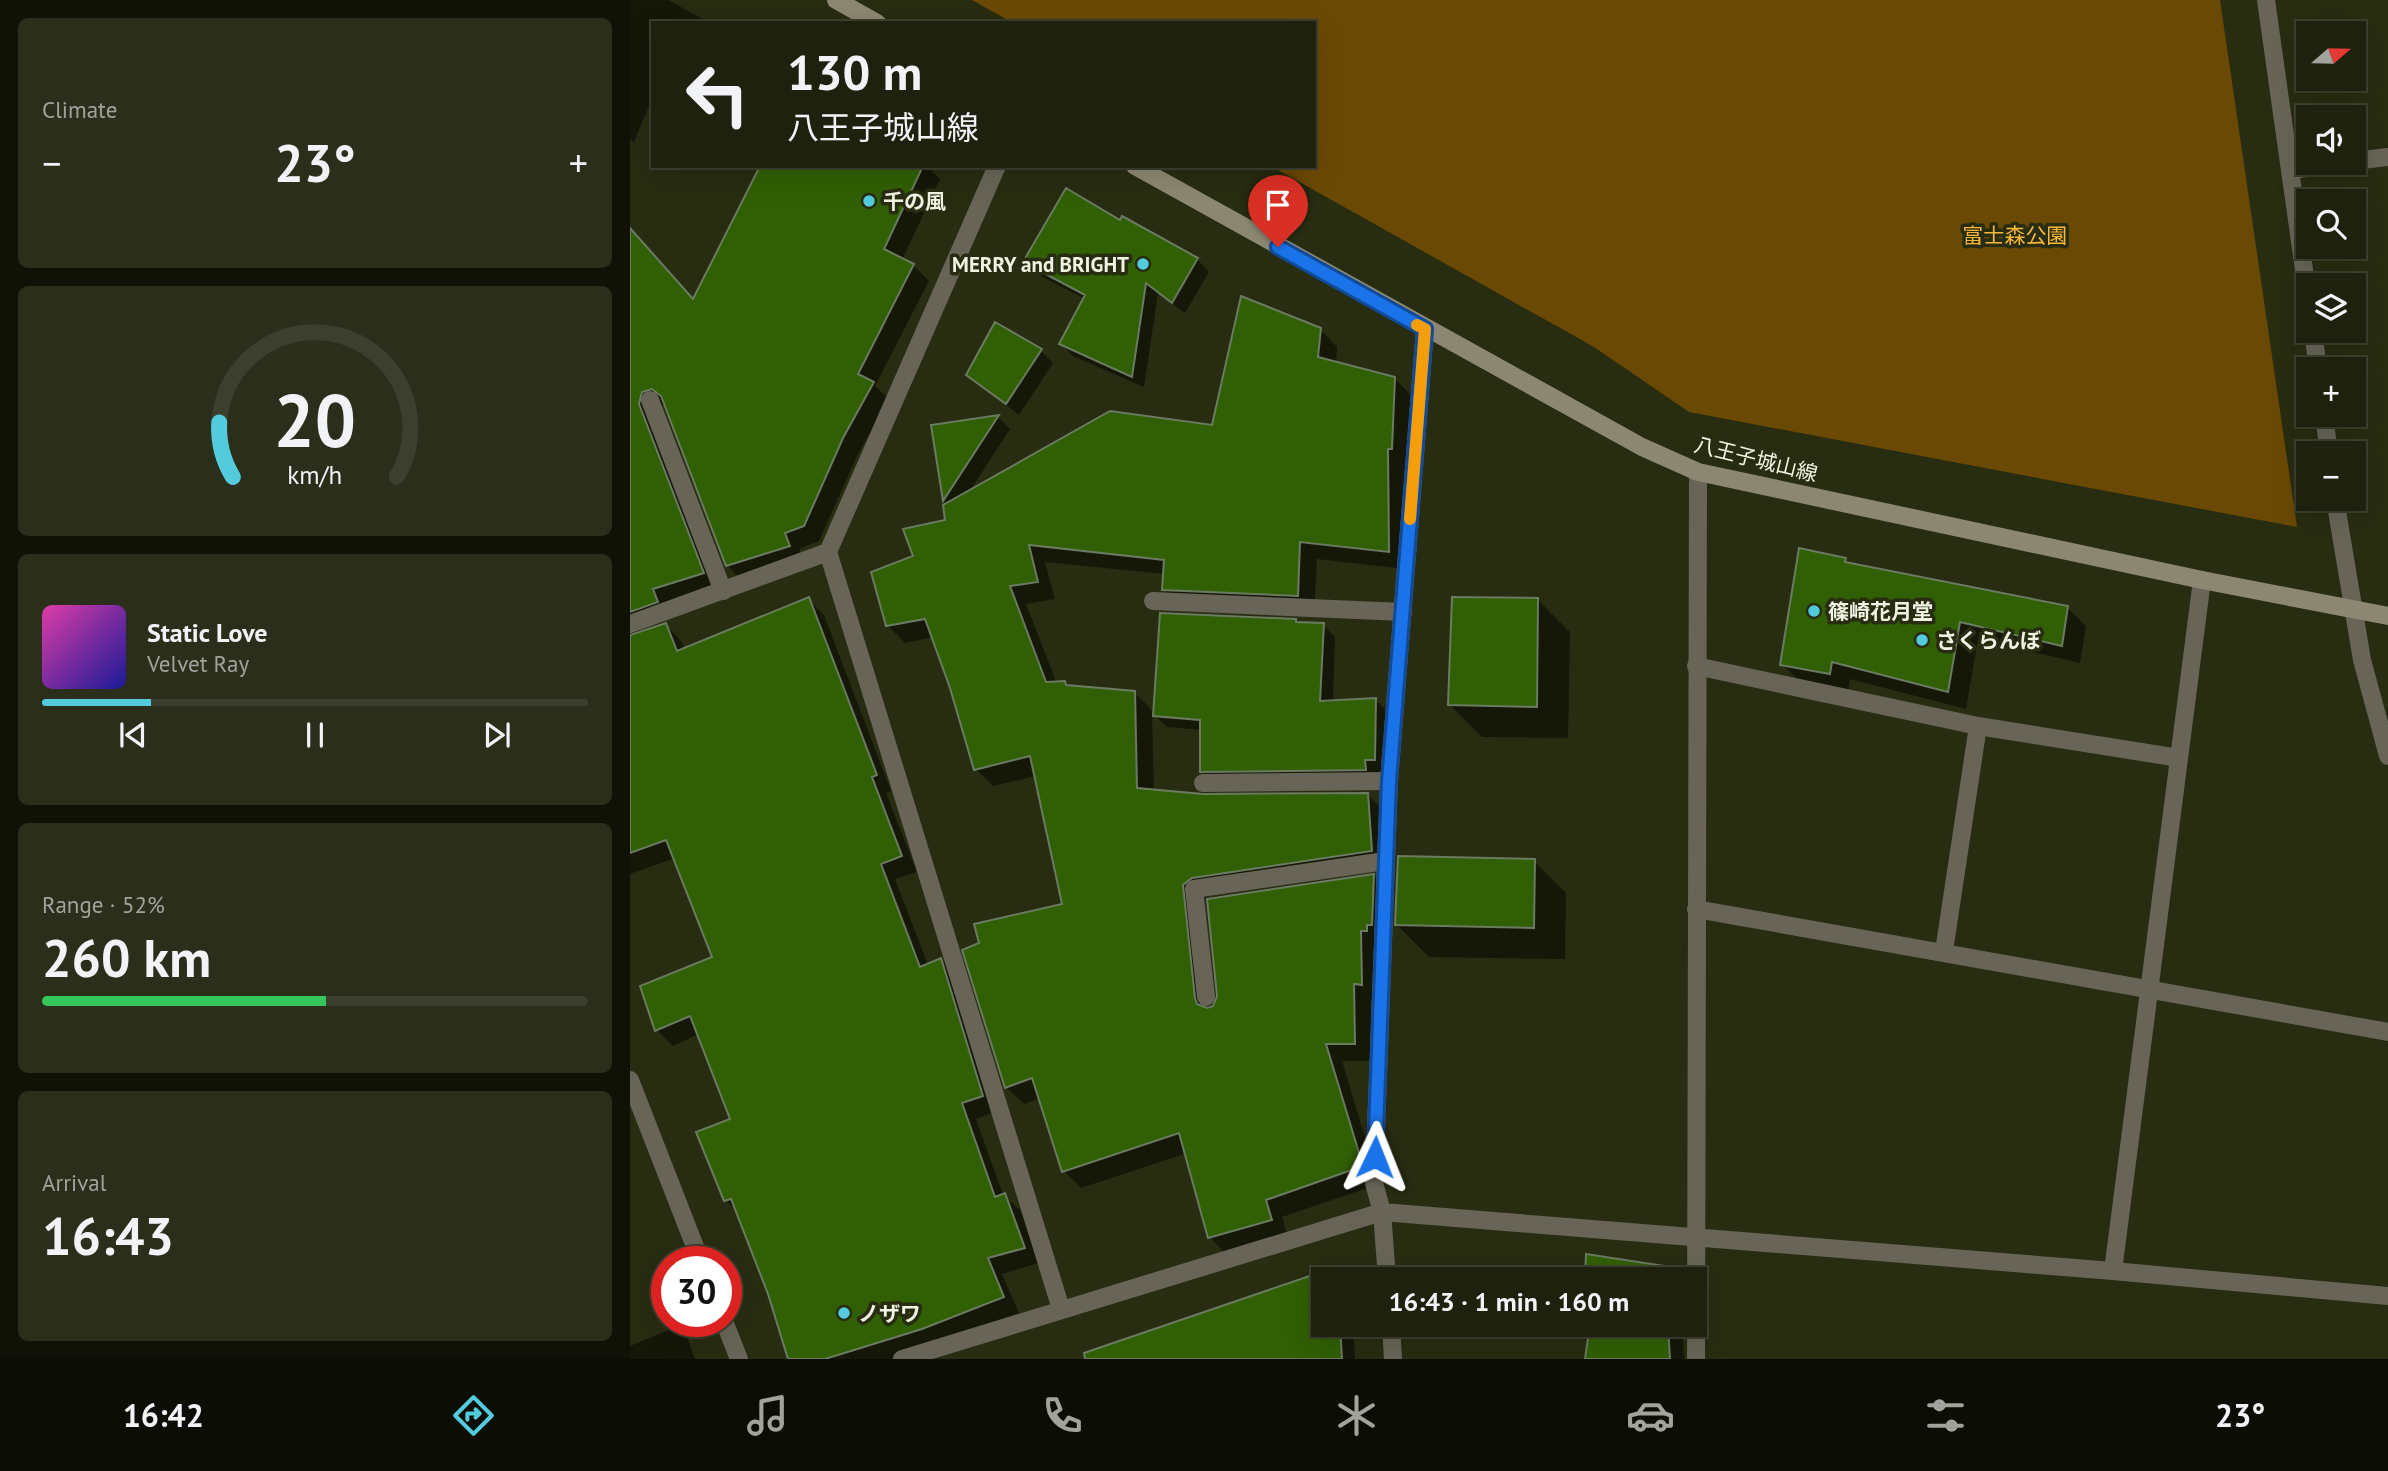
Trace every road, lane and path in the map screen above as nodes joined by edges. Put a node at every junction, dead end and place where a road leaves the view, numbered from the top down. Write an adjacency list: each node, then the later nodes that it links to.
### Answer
1 (836, 0): 3 (main road)
2 (2266, 0): 9 (street)
3 (873, 21)
4 (2388, 157): 5 (street)
5 (2366, 160)
6 (997, 168): 15 (street)
7 (1139, 168): 11 (main road, 八王子城山線)
8 (2296, 169): 9 (street)
9 (2291, 170): 10 (street)
10 (2305, 273)
11 (1425, 329): 13 (main road, 八王子城山線); 20 (street)
12 (650, 400): 17 (street)
13 (1698, 472): 16 (main road, 八王子城山線); 23 (street)
14 (2338, 511): 19 (street)
15 (828, 552): 17 (street); 42 (street)
16 (2202, 580): 19 (main road, 八王子城山線); 26 (street)
17 (723, 590): 22 (street)
18 (1153, 601): 20 (street)
19 (2352, 610): 21 (main road, 八王子城山線); 25 (street)
20 (1403, 612): 27 (street)
21 (2388, 616)
22 (630, 624)
23 (1696, 666): 24 (street); 30 (street)
24 (1978, 726): 26 (street); 31 (street)
25 (2388, 756)
26 (2179, 758): 32 (street)
27 (1389, 781): 28 (street); 29 (street)
28 (1203, 783)
29 (1385, 861): 33 (street); 36 (street)
30 (1696, 909): 31 (street); 37 (street)
31 (1944, 951): 32 (street)
32 (2152, 988): 34 (street); 40 (street)
33 (1206, 997)
34 (2388, 1032)
35 (630, 1080): 38 (street)
36 (1382, 1212): 37 (street); 39 (street); 42 (street)
37 (1696, 1236): 40 (street); 48 (street)
38 (695, 1246)
39 (1386, 1267)
40 (2113, 1270): 41 (street)
41 (2388, 1296)
42 (1061, 1309): 46 (street)
43 (730, 1337): 45 (street)
44 (1392, 1337): 47 (street)
45 (739, 1359)
46 (902, 1359)
47 (1393, 1359)
48 (1696, 1359)

